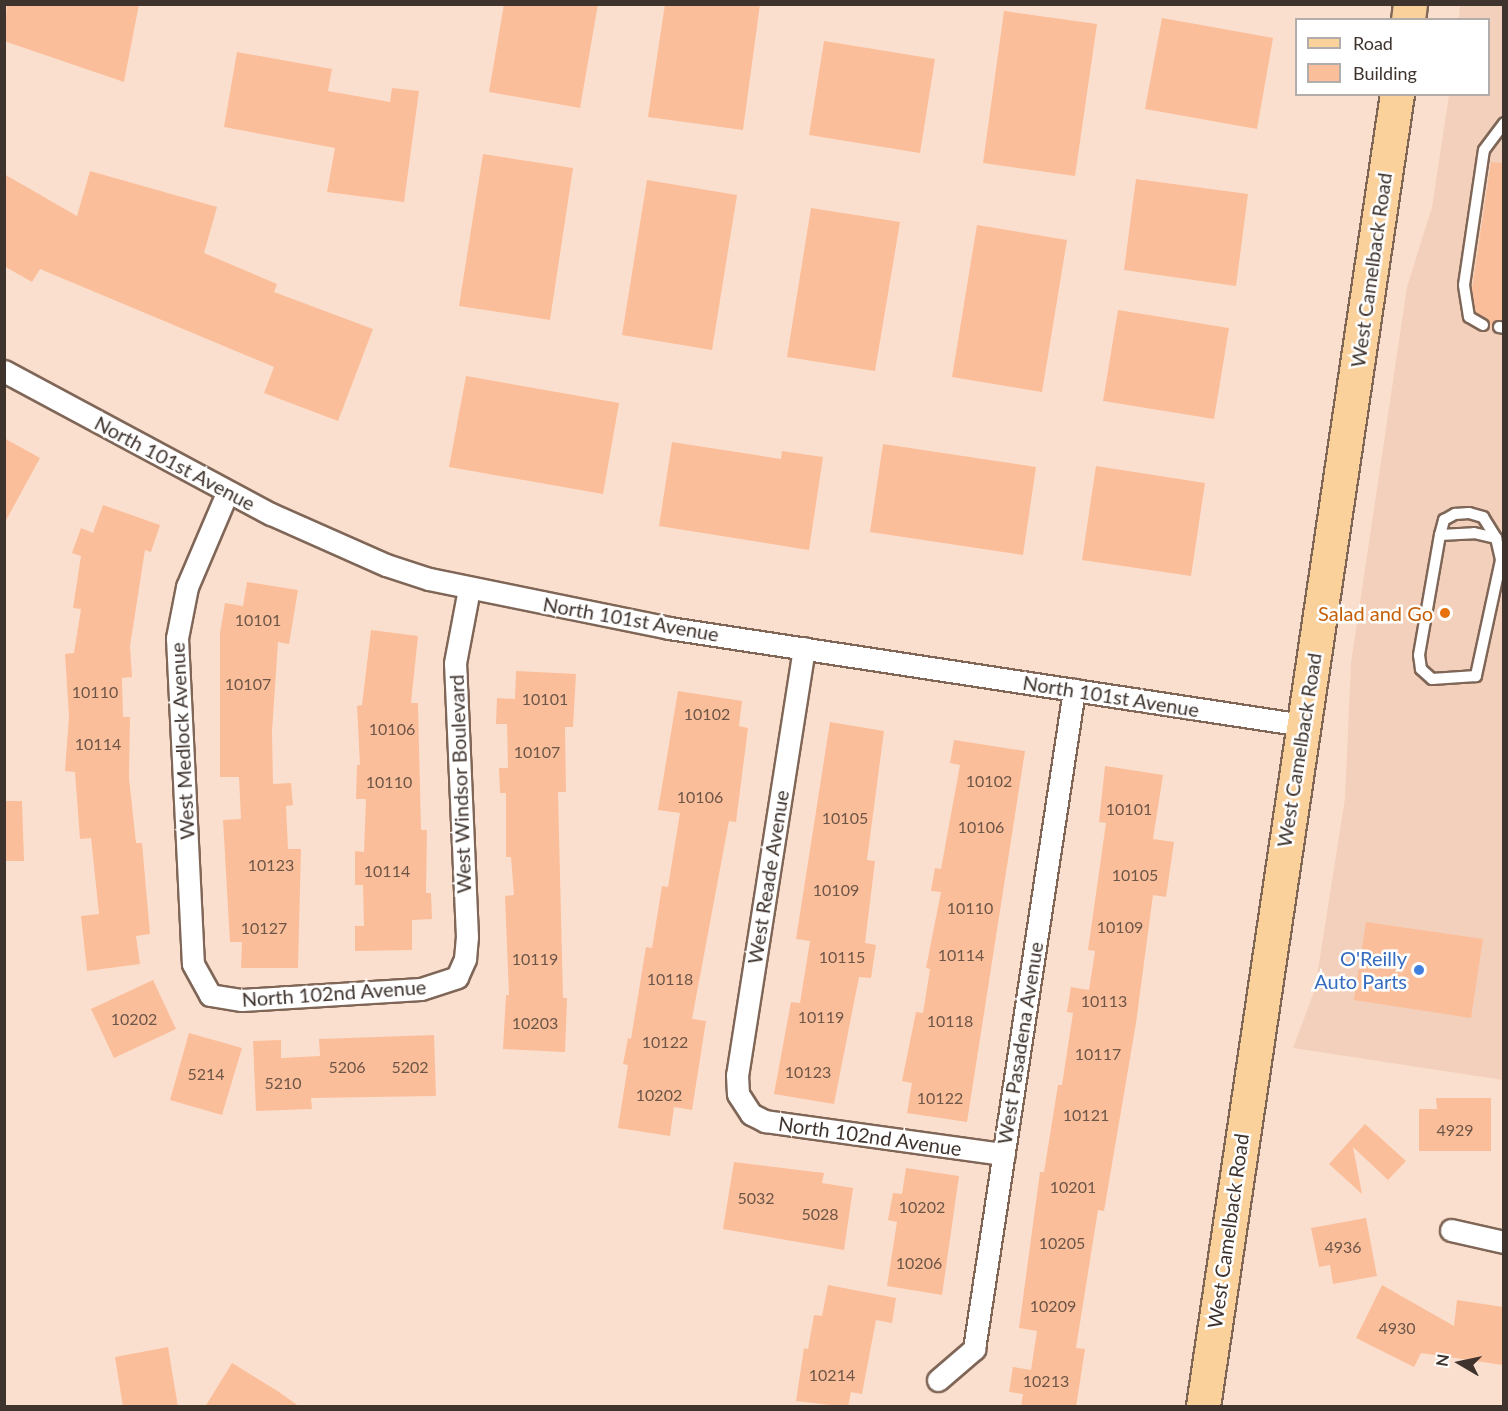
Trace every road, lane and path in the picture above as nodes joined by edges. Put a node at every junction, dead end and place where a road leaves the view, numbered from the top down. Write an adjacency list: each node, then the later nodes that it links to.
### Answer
1 (1397, 96): 11 (main road, West Camelback Road)
2 (1503, 123): 3 (lane)
3 (1483, 325)
4 (4, 371): 5 (street, North 101st Avenue)
5 (227, 493): 8 (street, North 101st Avenue); 13 (street, West Medlock Avenue)
6 (1440, 535): 7 (lane); 7 (lane); 7 (lane)
7 (1496, 538)
8 (469, 589): 9 (street, North 101st Avenue); 12 (street, West Windsor Boulevard)
9 (804, 648): 10 (street, North 101st Avenue); 14 (street, West Reade Avenue)
10 (1074, 690): 11 (street, North 101st Avenue); 15 (street, West Pasadena Avenue)
11 (1302, 725): 19 (main road, West Camelback Road)
12 (457, 977): 13 (street, North 102nd Avenue)
13 (210, 994)
14 (743, 1105): 15 (street, North 102nd Avenue)
15 (1004, 1155): 18 (street, West Pasadena Avenue)
16 (1450, 1230): 17 (street)
17 (1503, 1242)
18 (938, 1380)
19 (1203, 1407)

